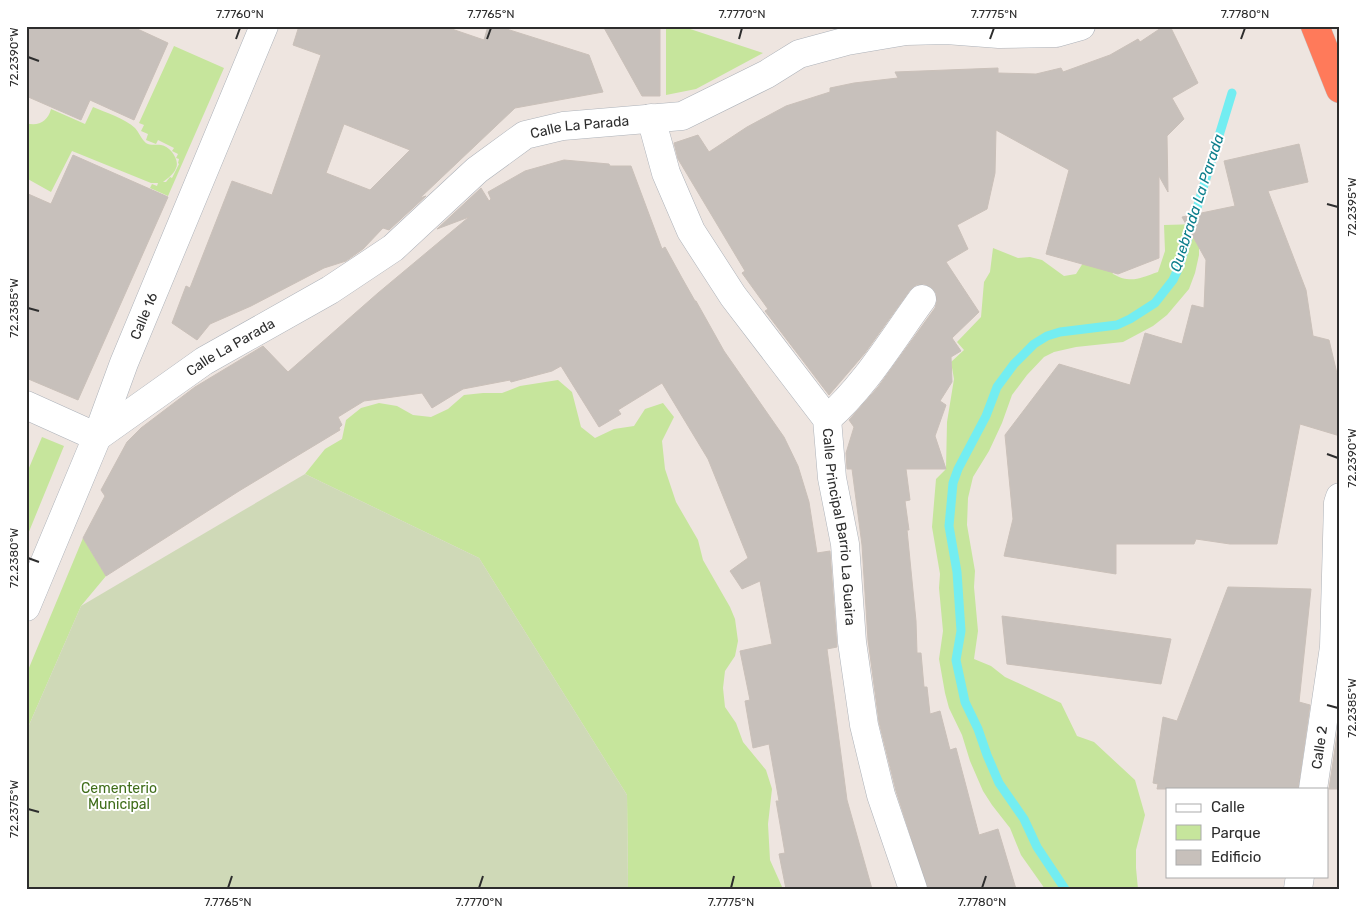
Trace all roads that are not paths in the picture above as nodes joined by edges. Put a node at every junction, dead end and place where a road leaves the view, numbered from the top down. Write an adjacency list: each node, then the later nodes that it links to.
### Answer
1 (264, 26): 9 (street, Calle 16)
2 (1081, 26): 5 (street, Calle La Parada)
3 (1315, 26): 4 (highway)
4 (1340, 89)
5 (651, 118): 8 (street, Calle Principal Barrio La Guaira); 9 (street, Calle La Parada)
6 (922, 299): 8 (street)
7 (26, 405): 9 (street)
8 (827, 419): 13 (street, Calle Principal Barrio La Guaira)
9 (97, 436): 11 (street, Calle 16)
10 (1340, 497): 12 (street, Calle 2)
11 (26, 607)
12 (1313, 788)
13 (913, 889)

